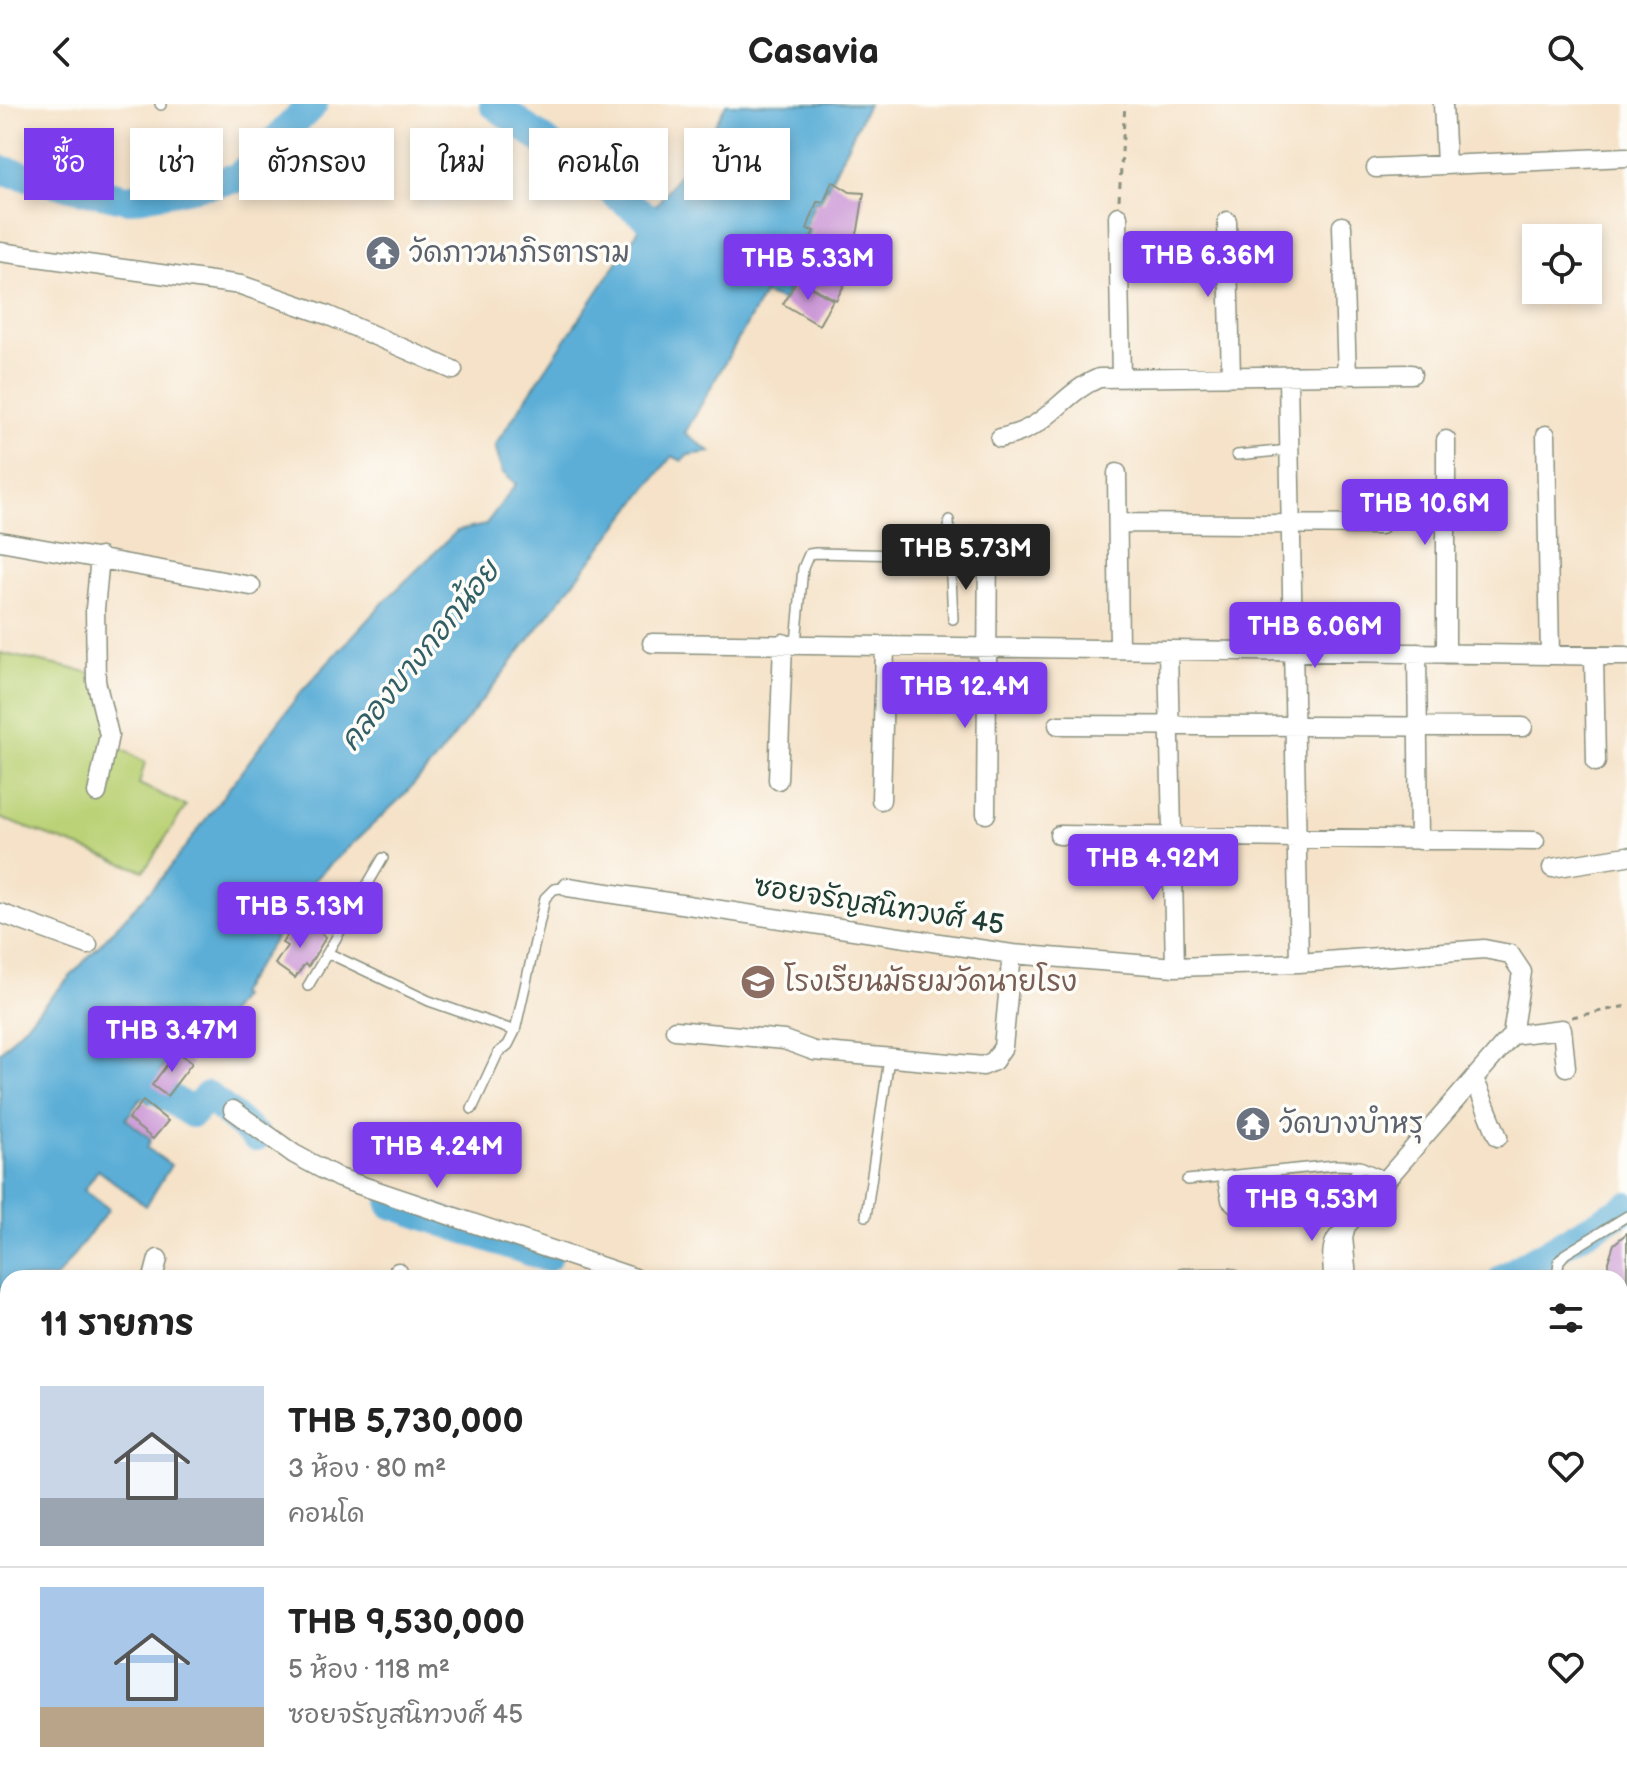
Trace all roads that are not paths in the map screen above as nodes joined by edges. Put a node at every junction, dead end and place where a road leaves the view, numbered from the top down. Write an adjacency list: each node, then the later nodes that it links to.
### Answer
1 (1443, 104): 3 (street)
2 (1627, 157): 3 (street)
3 (1446, 164): 4 (street)
4 (1376, 168)
5 (1118, 216): 13 (street)
6 (1227, 221): 11 (street)
7 (1342, 226): 12 (street)
8 (0, 252): 9 (street)
9 (453, 370)
10 (1412, 374): 12 (street)
11 (1231, 376): 13 (street); 14 (street)
12 (1347, 376): 14 (street)
13 (1121, 378): 16 (street)
14 (1288, 378): 18 (street)
15 (1546, 435): 40 (street)
16 (1000, 438)
17 (1446, 440): 39 (street)
18 (1289, 450): 19 (lane); 23 (street)
19 (1237, 455)
20 (1117, 473): 22 (street)
21 (949, 520): 27 (lane)
22 (1118, 523): 23 (street); 35 (street)
23 (1290, 524): 24 (street); 37 (street)
24 (1380, 525)
25 (988, 538): 34 (street)
26 (0, 541): 28 (street)
27 (950, 556): 30 (lane); 32 (lane)
28 (100, 557): 29 (street); 50 (street)
29 (251, 586)
30 (953, 619)
31 (652, 643): 32 (street)
32 (789, 643): 33 (street); 49 (street)
33 (885, 647): 34 (street); 51 (street)
34 (986, 647): 35 (street); 52 (street)
35 (1119, 649): 36 (street)
36 (1168, 650): 37 (street); 44 (street)
37 (1294, 652): 38 (street); 45 (street)
38 (1417, 653): 39 (street); 46 (street)
39 (1446, 654): 40 (street)
40 (1550, 655): 41 (street)
41 (1594, 656): 42 (street); 48 (street)
42 (1627, 656)
43 (1058, 725): 44 (street)
44 (1170, 725): 45 (street); 54 (street)
45 (1296, 726): 46 (street); 55 (street)
46 (1417, 726): 47 (street); 56 (street)
47 (1523, 727)
48 (1596, 762)
49 (778, 780)
50 (97, 793)
51 (881, 800)
52 (986, 814)
53 (1059, 835): 54 (street)
54 (1172, 836): 55 (street); 67 (street)
55 (1296, 838): 56 (street); 66 (street)
56 (1419, 840): 57 (street)
57 (1535, 841)
58 (1627, 856): 60 (street)
59 (383, 858): 64 (lane)
60 (1552, 868)
61 (568, 887): 65 (street, ซอยจรัญสนิทวงศ์ 45); 70 (lane)
62 (0, 913): 63 (street)
63 (88, 945)
64 (328, 953): 68 (lane); 70 (lane)
65 (1012, 954): 67 (street, ซอยจรัญสนิทวงศ์ 45); 72 (street)
66 (1299, 963): 67 (street, ซอยจรัญสนิทวงศ์ 45); 71 (street, ซอยจรัญสนิทวงศ์ 45)
67 (1175, 967)
68 (308, 986)
69 (675, 1030): 72 (street)
70 (515, 1031): 75 (lane)
71 (1512, 1035): 73 (street); 74 (street)
72 (889, 1059): 82 (lane)
73 (1566, 1067)
74 (1474, 1078): 77 (street); 80 (street)
75 (472, 1109)
76 (233, 1110): 87 (street)
77 (1498, 1137)
78 (1360, 1166): 79 (lane); 79 (lane); 80 (lane)
79 (1222, 1177): 81 (lane)
80 (1388, 1178): 84 (street)
81 (1187, 1180)
82 (866, 1216)
83 (1627, 1216): 90 (lane)
84 (1343, 1234): 88 (street); 89 (street)
85 (158, 1259): 86 (street)
86 (155, 1270)
87 (611, 1270)
88 (1333, 1270)
89 (1346, 1270)
90 (1559, 1270)

